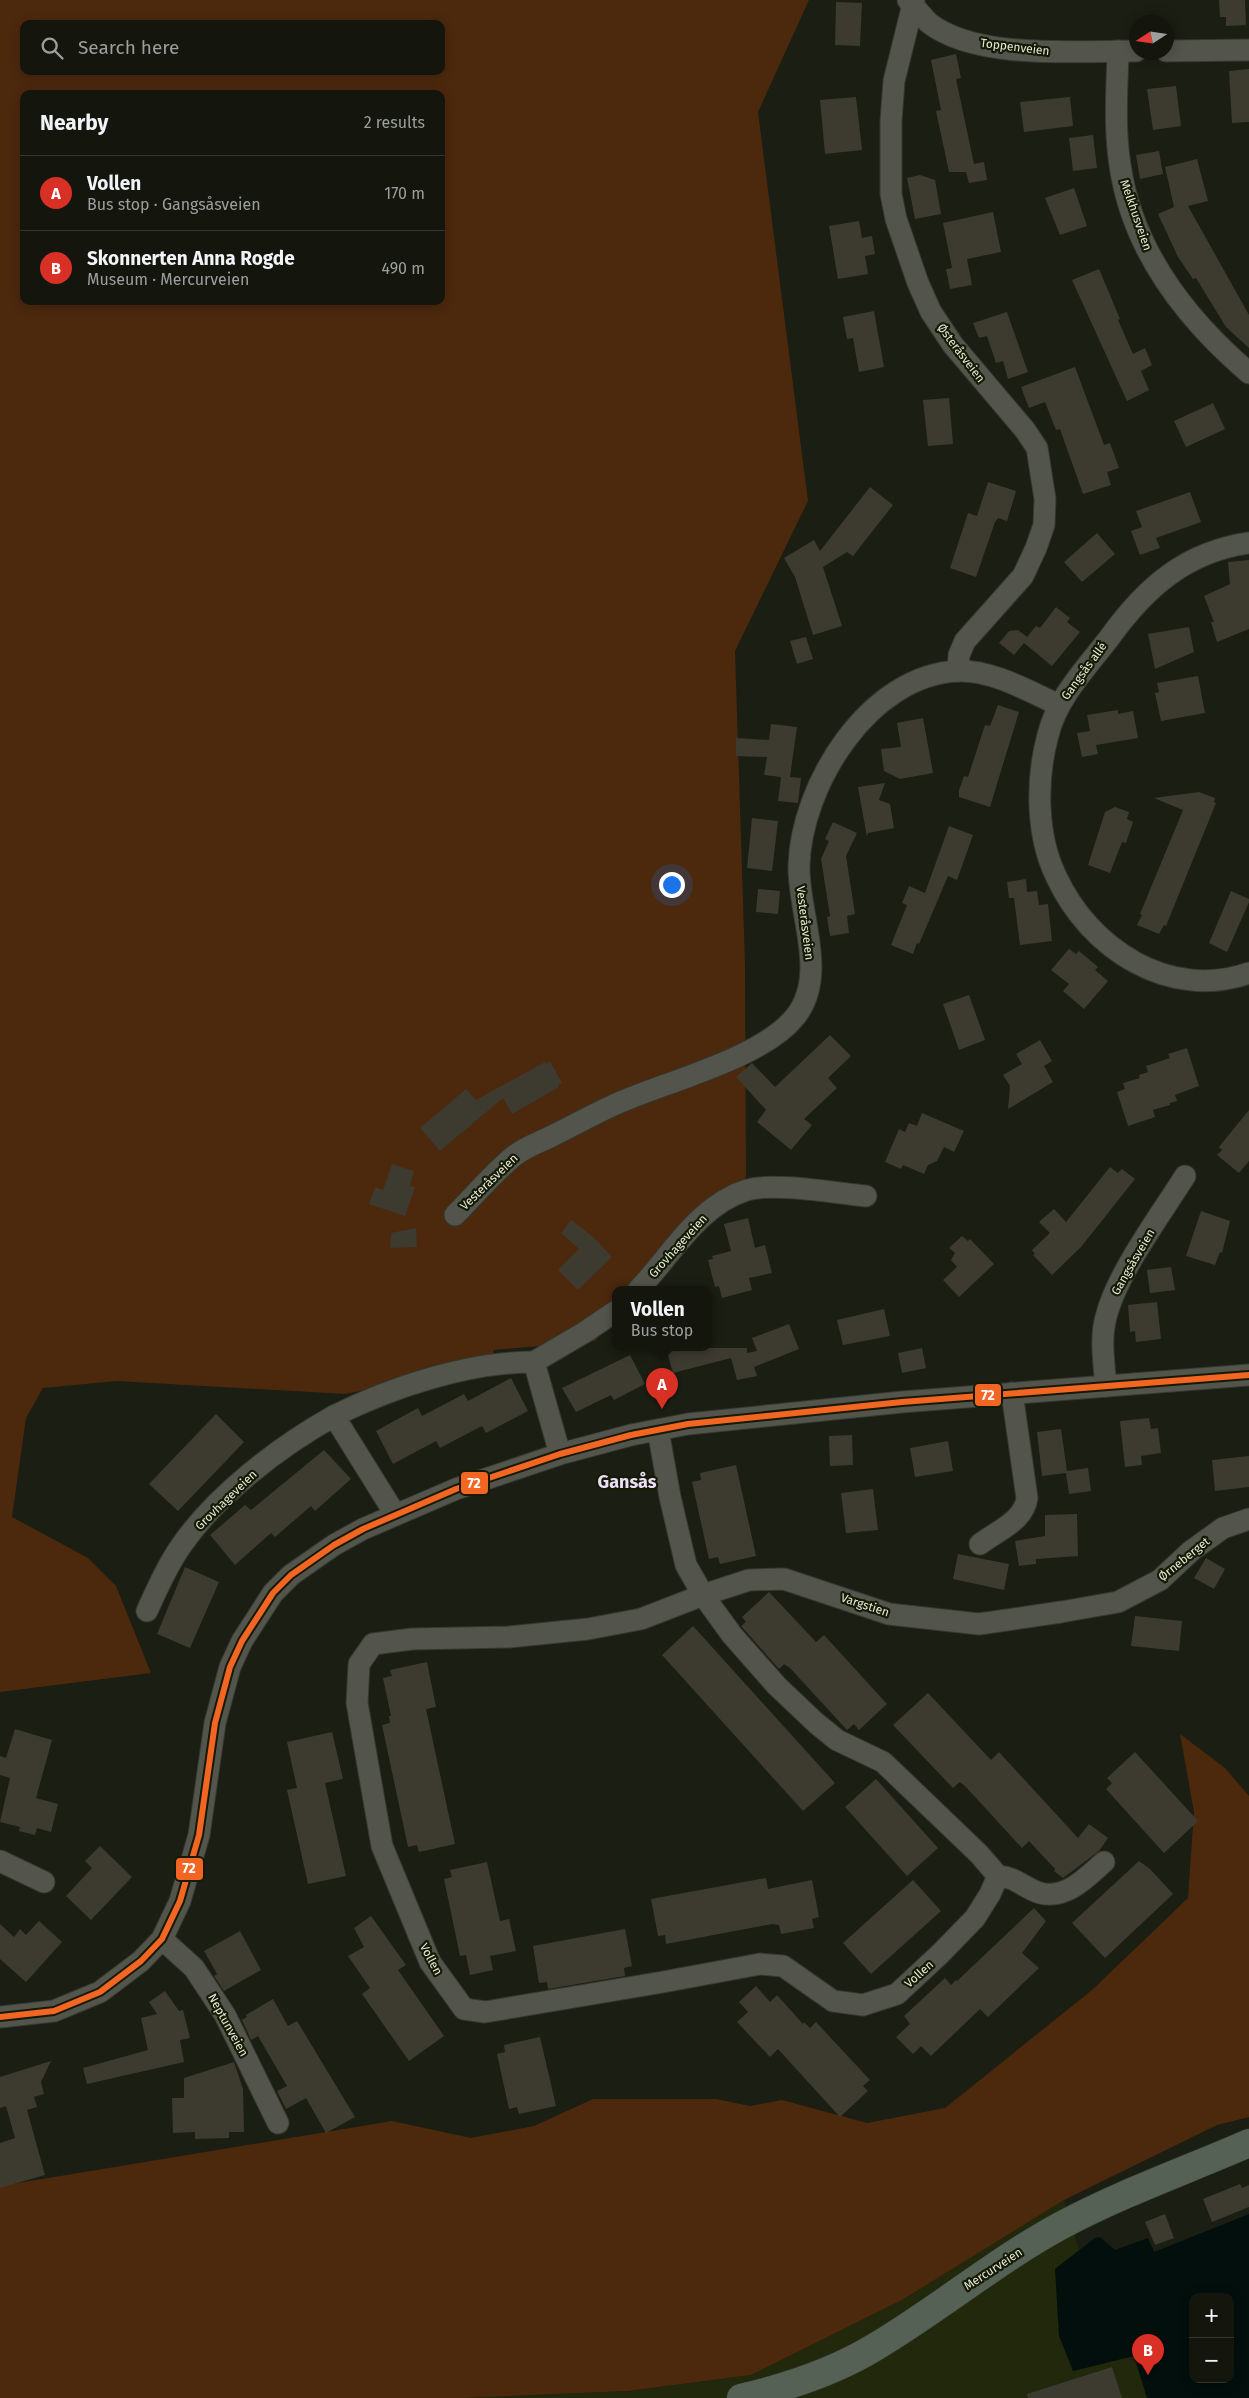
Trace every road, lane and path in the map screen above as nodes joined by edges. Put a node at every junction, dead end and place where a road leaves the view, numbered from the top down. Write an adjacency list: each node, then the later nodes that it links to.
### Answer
1 (912, 1): 3 (street, Toppenveien); 7 (street, Østeråsveien)
2 (1249, 50): 4 (street)
3 (1127, 51): 5 (street, Melkhusveien)
4 (1174, 51)
5 (1249, 374)
6 (1249, 543): 8 (street, Gangsås allé)
7 (958, 671): 8 (street, Vesteråsveien); 12 (street, Vesteråsveien)
8 (1060, 705): 9 (street, Gangsås allé)
9 (1249, 973)
10 (1185, 1176): 17 (street, Gangsåsveien)
11 (866, 1196): 13 (street, Grovhageveien)
12 (455, 1216)
13 (641, 1286)
14 (612, 1314): 15 (street, Grovhageveien)
15 (534, 1362): 19 (street, Grovhageveien); 21 (street)
16 (1249, 1375): 17 (street)
17 (1106, 1386): 18 (street)
18 (1012, 1393): 20 (street); 24 (street)
19 (334, 1416): 22 (street); 26 (street, Grovhageveien)
20 (658, 1430): 21 (street); 25 (street)
21 (560, 1454): 22 (street)
22 (395, 1514): 32 (street)
23 (1249, 1519): 27 (street, Ørneberget)
24 (980, 1544)
25 (703, 1594): 27 (street, Vargstien); 30 (street); 30 (street, Vollen)
26 (147, 1611)
27 (1061, 1612)
28 (0, 1861): 31 (street)
29 (1104, 1862): 30 (street)
30 (998, 1876)
31 (44, 1882)
32 (162, 1939): 33 (street); 34 (street, Neptunveien)
33 (0, 2017)
34 (278, 2123)
35 (1249, 2143): 36 (main road, Mercurveien)
36 (741, 2398)

